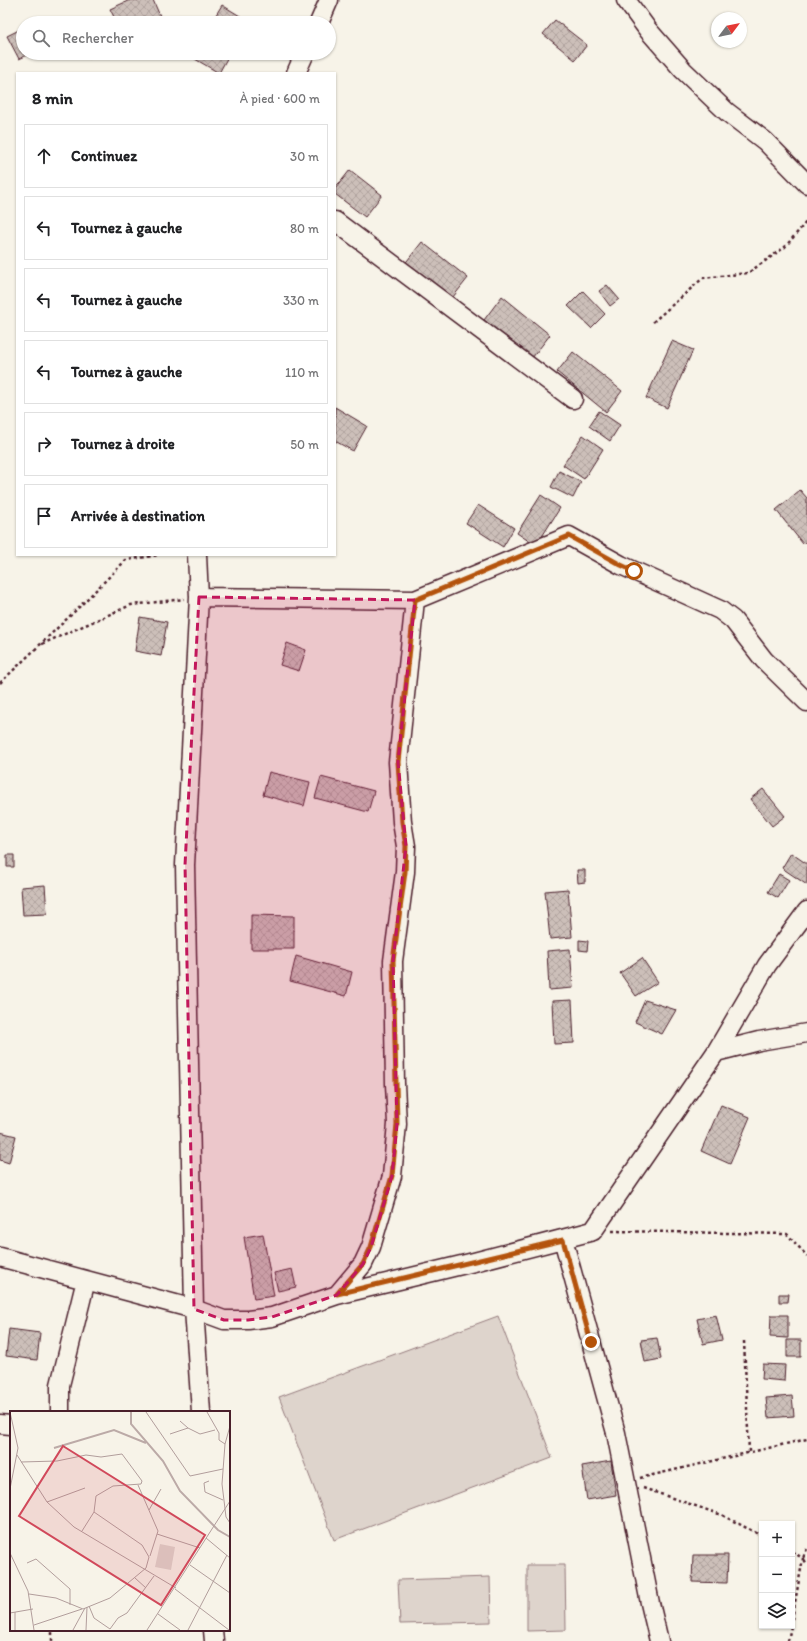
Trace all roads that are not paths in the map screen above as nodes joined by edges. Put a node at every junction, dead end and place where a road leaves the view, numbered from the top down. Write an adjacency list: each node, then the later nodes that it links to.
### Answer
1 (329, 0): 3 (street)
2 (626, 0): 6 (street)
3 (322, 16)
4 (302, 60): 5 (street)
5 (296, 72)
6 (807, 184)
7 (336, 222): 8 (street)
8 (573, 399)
9 (197, 556): 10 (street)
10 (199, 597): 11 (street); 20 (street)
11 (415, 600): 12 (street); 19 (street)
12 (807, 702)
13 (807, 911): 15 (street)
14 (807, 1033): 15 (street)
15 (716, 1052): 16 (street)
16 (563, 1240): 19 (street); 27 (street)
17 (0, 1257): 18 (street)
18 (86, 1280): 20 (street); 21 (street)
19 (337, 1294): 20 (street)
20 (194, 1309): 22 (street)
21 (60, 1411)
22 (200, 1411)
23 (0, 1424): 24 (street)
24 (10, 1425)
25 (213, 1631): 26 (street)
26 (214, 1641)
27 (659, 1641)

